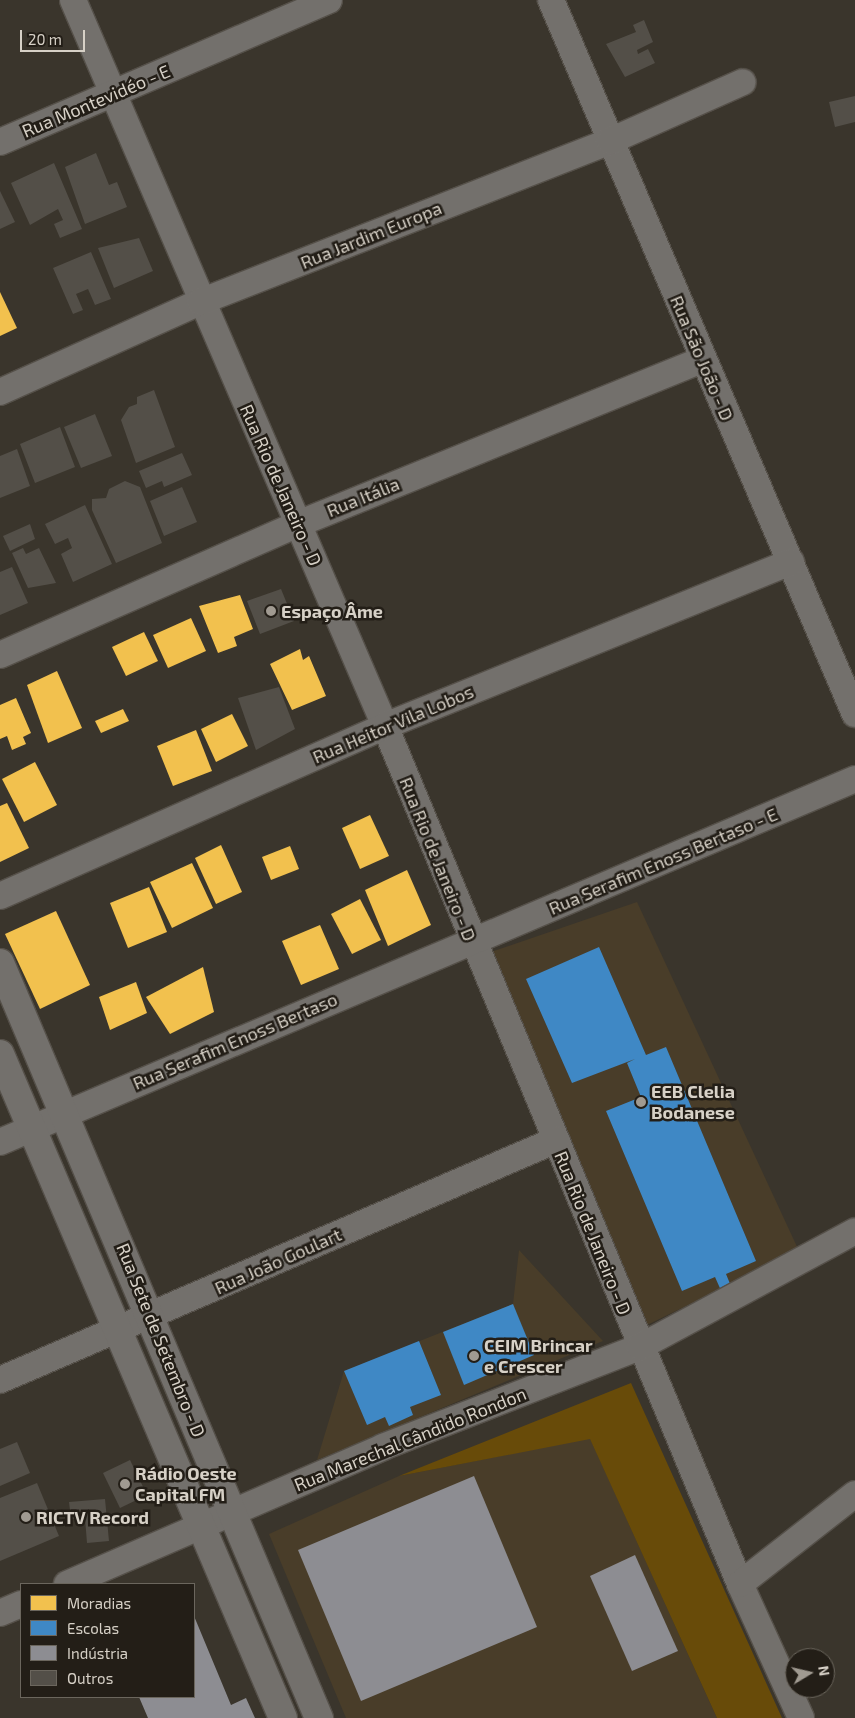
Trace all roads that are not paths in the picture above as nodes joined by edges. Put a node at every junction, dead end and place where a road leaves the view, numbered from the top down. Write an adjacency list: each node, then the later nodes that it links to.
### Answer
1 (72, 0): 5 (street, Rua Rio de Janeiro - D)
2 (329, 0): 5 (street, Rua Montevidéo - E)
3 (551, 0): 6 (street, Rua São João - D)
4 (743, 82): 6 (street, Rua Jardim Europa)
5 (113, 95): 7 (street, Rua Montevidéo - E); 8 (street, Rua Rio de Janeiro - D)
6 (610, 141): 8 (street, Rua Jardim Europa); 9 (street, Rua São João - D)
7 (0, 142)
8 (200, 302): 10 (street, Rua Jardim Europa); 11 (street, Rua Rio de Janeiro - D)
9 (702, 360): 11 (street, Rua Itália); 12 (street, Rua São João - D)
10 (0, 392)
11 (298, 524): 13 (street, Rua Itália); 15 (street, Rua Rio de Janeiro - D)
12 (791, 562): 14 (street, Rua São João - D); 15 (street, Rua Heitor Vila Lobos)
13 (0, 655)
14 (855, 714)
15 (385, 726): 17 (street, Rua Heitor Vila Lobos); 18 (street, Rua Rio de Janeiro - D)
16 (855, 779): 18 (street, Rua Serafim Enoss Bertaso - E)
17 (0, 896)
18 (470, 941): 21 (street, Rua Serafim Enoss Bertaso); 23 (street, Rua Rio de Janeiro - D)
19 (0, 963): 21 (street, Rua Sete de Setembro - D)
20 (0, 1054): 22 (street, Rua Sete de Setembro - D)
21 (66, 1112): 22 (street, Rua Serafim Enoss Bertaso); 26 (street, Rua Sete de Setembro - D)
22 (31, 1128): 24 (street, Rua Serafim Enoss Bertaso); 27 (street, Rua Sete de Setembro - D)
23 (556, 1140): 26 (street, Rua João Goulart); 28 (street, Rua Rio de Janeiro - D)
24 (0, 1142)
25 (855, 1231): 28 (street, Rua Marechal Cândido Rondon)
26 (152, 1316): 27 (street, Rua João Goulart); 31 (street, Rua Sete de Setembro - D)
27 (118, 1331): 29 (street, Rua João Goulart); 32 (street, Rua Sete de Setembro - D)
28 (640, 1347): 31 (street, Rua Marechal Cândido Rondon); 34 (street, Rua Rio de Janeiro - D)
29 (0, 1380)
30 (855, 1494): 34 (street)
31 (232, 1514): 32 (street, Rua Marechal Cândido Rondon); 37 (street, Rua Sete de Setembro - D)
32 (202, 1526): 33 (street, Rua Marechal Cândido Rondon); 38 (street, Rua Sete de Setembro - D)
33 (69, 1583)
34 (740, 1584): 41 (street, Rua Rio de Janeiro - D)
35 (20, 1604): 36 (street)
36 (0, 1613)
37 (279, 1629): 38 (street); 40 (street, Rua Sete de Setembro - D)
38 (248, 1642): 39 (street, Rua Sete de Setembro - D)
39 (283, 1718)
40 (319, 1718)
41 (801, 1718)

